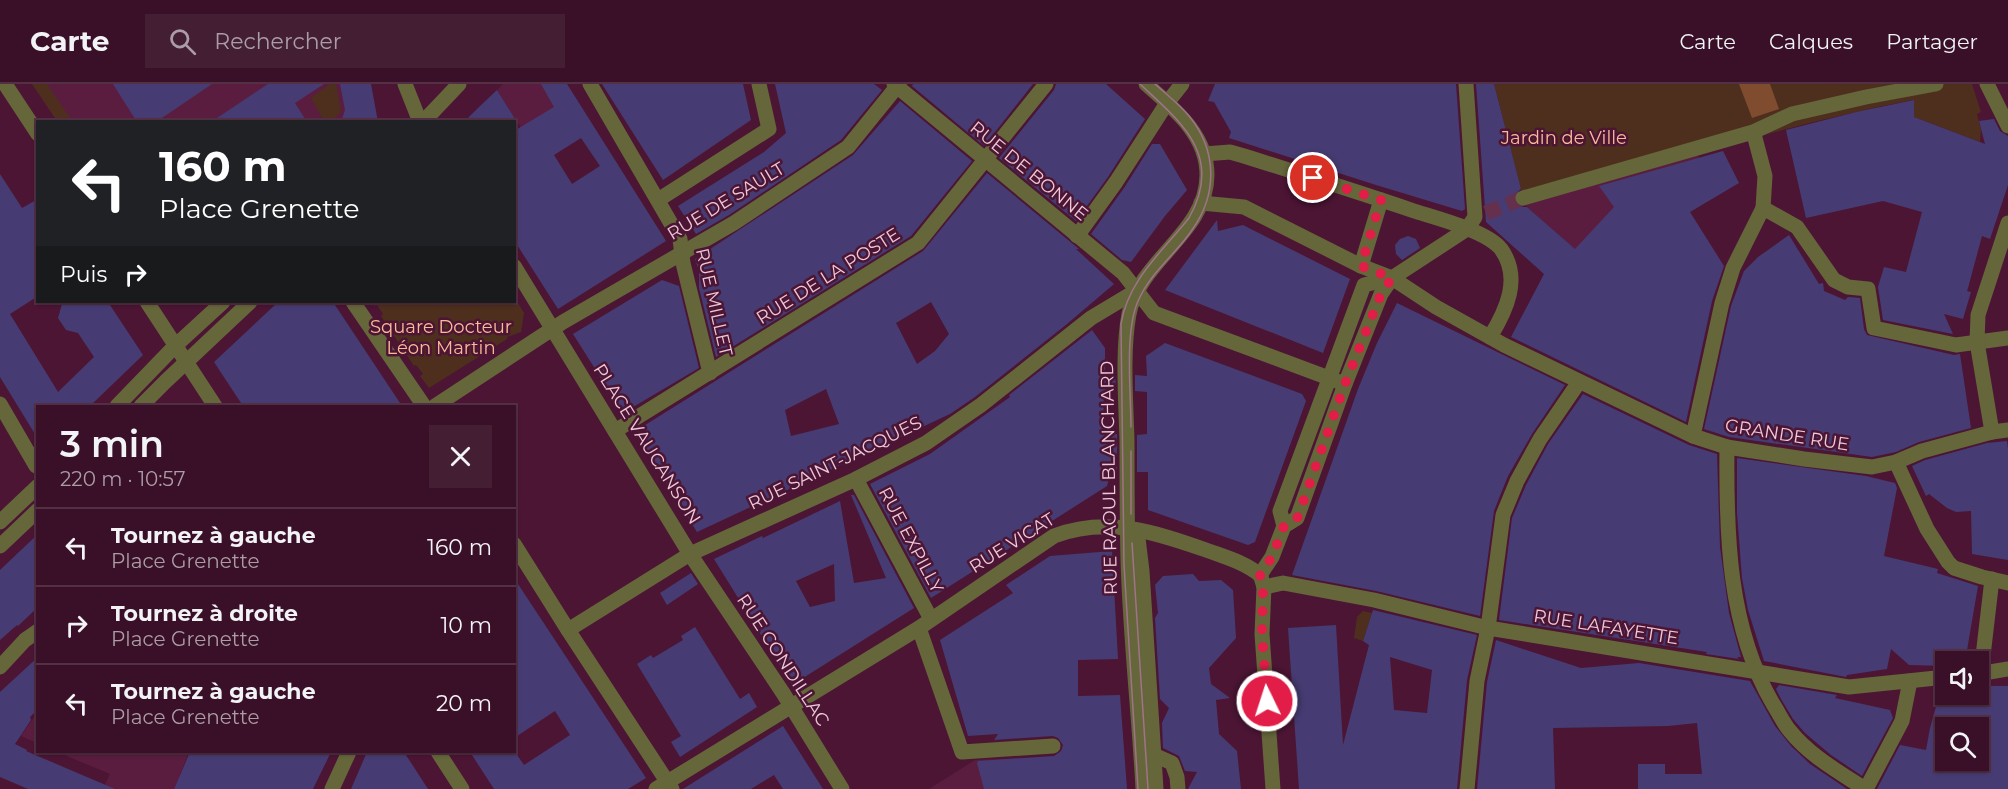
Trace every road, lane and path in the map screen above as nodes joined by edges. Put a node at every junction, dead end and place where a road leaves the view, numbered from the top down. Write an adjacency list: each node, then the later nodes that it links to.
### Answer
1 (5, 84): 17 (street)
2 (405, 84): 14 (street)
3 (459, 84): 15 (street)
4 (590, 84): 24 (street, RUE MILLET)
5 (759, 84): 24 (street)
6 (1046, 84): 20 (street, RUE DE LA POSTE)
7 (1146, 84): 13 (street)
8 (1182, 84): 13 (street)
9 (1466, 84): 27 (street)
10 (1936, 84): 22 (street)
11 (1988, 84): 16 (street)
12 (896, 85): 20 (street, RUE DE BONNE); 29 (street, RUE DE SAULT)
13 (1167, 103): 19 (street); 28 (street)
14 (420, 120)
15 (423, 120)
16 (2008, 126)
17 (36, 131)
18 (1755, 138): 25 (street)
19 (1204, 154): 21 (street); 23 (street)
20 (985, 160): 28 (street, RUE DE BONNE); 44 (street, RUE DE LA POSTE)
21 (1204, 196): 30 (street, GRANDE RUE); 33 (street, RUE RAOUL BLANCHARD)
22 (1523, 198)
23 (1381, 200): 27 (street); 30 (street)
24 (658, 201): 29 (street, RUE MILLET)
25 (1763, 208): 41 (street); 57 (street)
26 (2008, 227): 41 (street)
27 (1467, 229): 32 (street); 39 (street)
28 (1077, 236): 33 (street, RUE DE BONNE)
29 (682, 251): 38 (street, RUE DE SAULT); 44 (street, RUE MILLET)
30 (1361, 266): 32 (street, GRANDE RUE)
31 (516, 269): 38 (street)
32 (1392, 278): 39 (street, GRANDE RUE); 45 (street); 47 (street)
33 (1136, 291): 45 (street, RUE DE BONNE); 61 (street, RUE SAINT-JACQUES); 66 (street, RUE RAOUL BLANCHARD)
34 (148, 303): 42 (street)
35 (222, 303): 42 (street)
36 (249, 303): 43 (street)
37 (354, 303): 52 (street)
38 (554, 328): 53 (street); 54 (street, PLACE VAUCANSON)
39 (1490, 337): 46 (street, GRANDE RUE)
40 (2008, 338): 41 (street)
41 (1977, 342): 56 (street)
42 (175, 346): 43 (street); 49 (street)
43 (186, 363): 50 (street); 51 (street)
44 (710, 373): 54 (street, RUE DE LA POSTE)
45 (1328, 379): 47 (street, RUE DE BONNE); 65 (street)
46 (1579, 382): 57 (street, GRANDE RUE); 74 (street)
47 (1345, 384): 65 (street)
48 (0, 404): 60 (street)
49 (118, 405)
50 (142, 405)
51 (214, 405)
52 (423, 405)
53 (437, 405)
54 (615, 430): 69 (street, PLACE VAUCANSON)
55 (2008, 430): 56 (street, GRANDE RUE)
56 (1992, 432): 59 (street, GRANDE RUE)
57 (1693, 436): 58 (street, GRANDE RUE)
58 (1727, 447): 59 (street, GRANDE RUE); 80 (street)
59 (1896, 462): 70 (street)
60 (36, 466)
61 (856, 479): 69 (street, RUE SAINT-JACQUES); 73 (street, RUE EXPILLY)
62 (36, 488): 64 (street)
63 (36, 512): 67 (street)
64 (0, 522)
65 (1284, 526): 71 (street)
66 (1133, 529): 71 (street); 73 (street, RUE VICAT); 88 (street, RUE RAOUL BLANCHARD); 93 (street, RUE RAOUL BLANCHARD)
67 (0, 546)
68 (516, 547): 75 (street)
69 (690, 554): 75 (street, PLACE VAUCANSON); 84 (street, RUE CONDILLAC)
70 (1992, 579): 72 (street); 77 (street)
71 (1262, 581): 74 (street, RUE LAFAYETTE); 96 (street)
72 (2008, 583)
73 (925, 623): 84 (street, RUE VICAT); 85 (street, RUE EXPILLY)
74 (1488, 628): 80 (street, RUE LAFAYETTE); 97 (street)
75 (568, 630): 89 (street)
76 (36, 632): 78 (street)
77 (1983, 651)
78 (0, 668)
79 (2008, 669): 81 (street)
80 (1757, 671): 83 (street, RUE LAFAYETTE); 98 (street)
81 (1989, 672)
82 (1935, 678): 83 (street, RUE LAFAYETTE)
83 (1910, 681): 98 (street)
84 (791, 706): 89 (street, RUE VICAT); 92 (street, RUE CONDILLAC)
85 (1053, 746)
86 (349, 753): 90 (street)
87 (439, 753): 91 (street)
88 (1154, 755): 94 (street, RUE RAOUL BLANCHARD); 95 (street)
89 (665, 787)
90 (332, 789)
91 (462, 789)
92 (842, 789)
93 (1143, 789)
94 (1156, 789)
95 (1178, 789)
96 (1273, 789)
97 (1467, 789)
98 (1866, 789)

